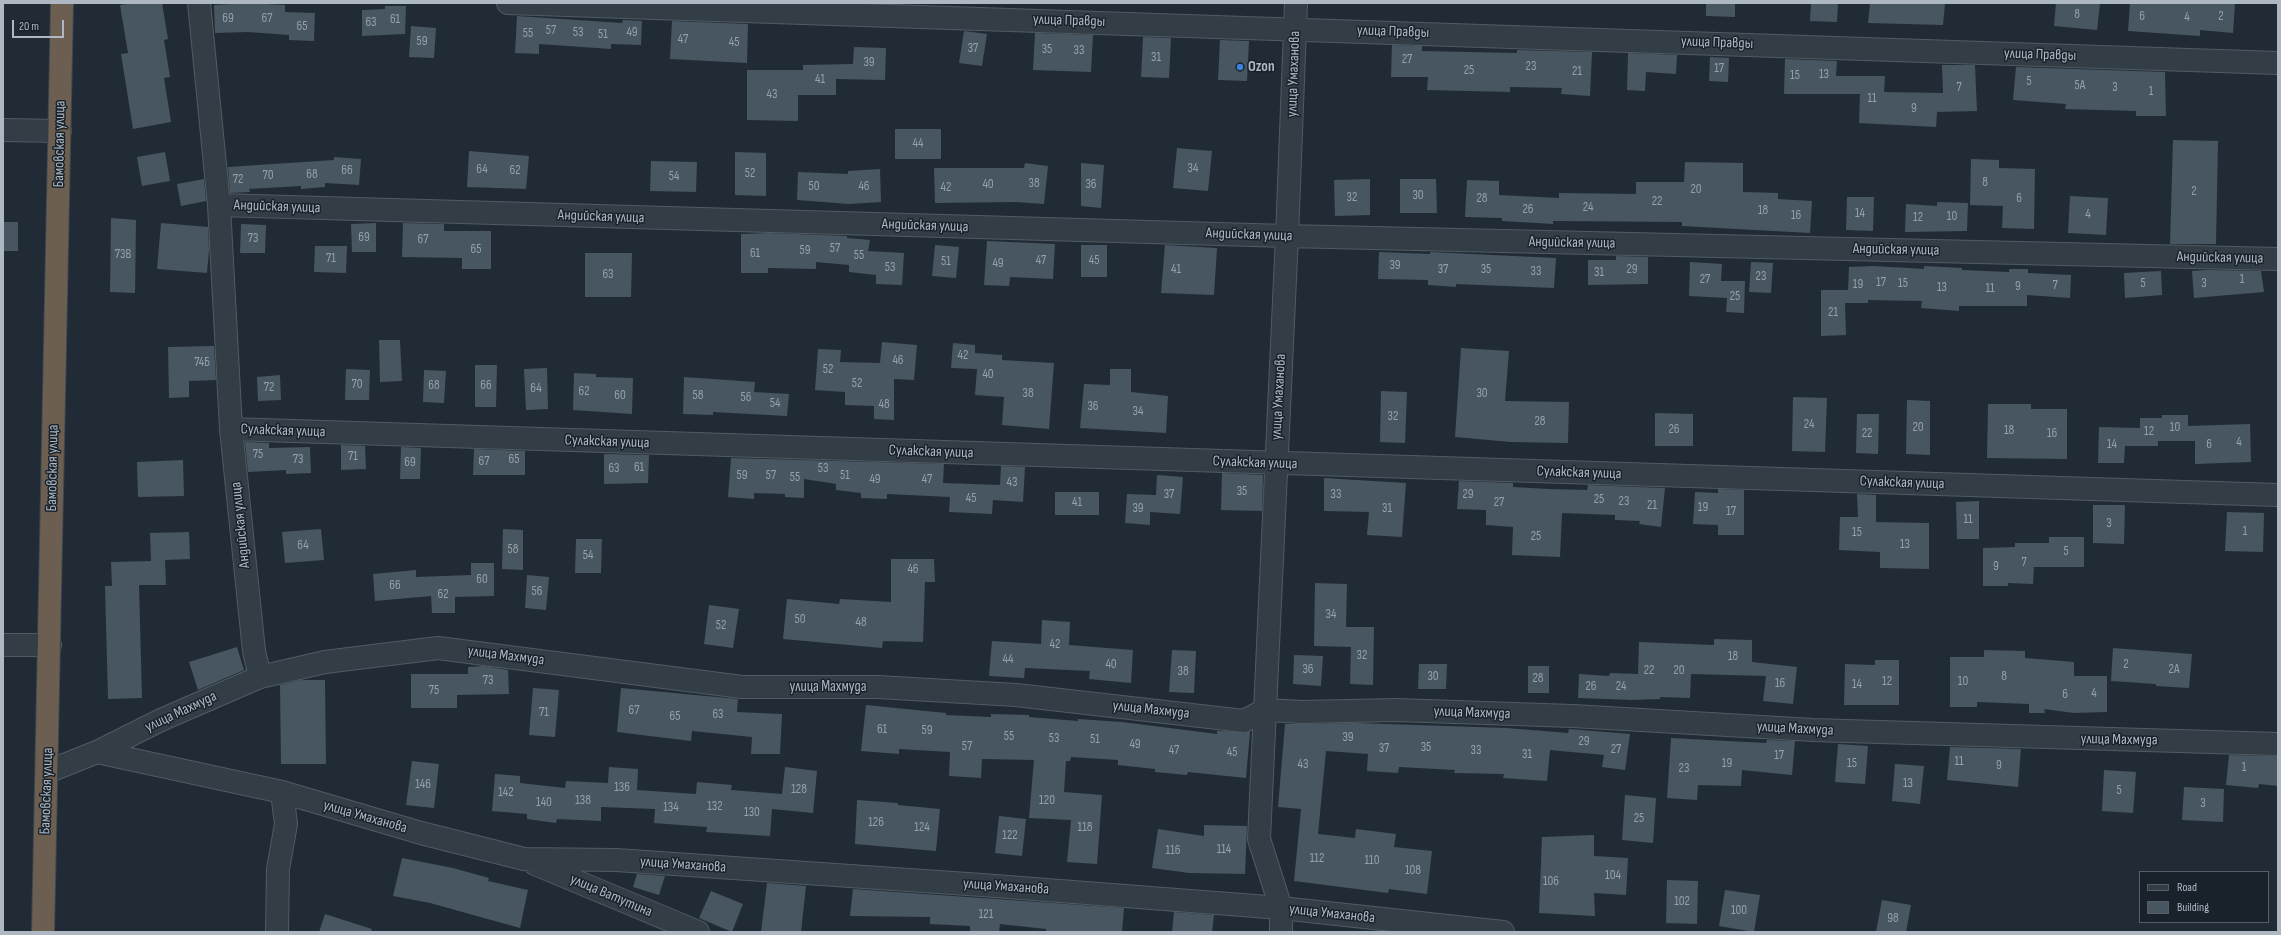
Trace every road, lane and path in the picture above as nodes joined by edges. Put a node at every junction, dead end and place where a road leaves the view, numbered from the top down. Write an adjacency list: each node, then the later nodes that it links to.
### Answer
1 (62, 3): 8 (highway, Бамовская улица)
2 (199, 3): 9 (street, Андийская улица)
3 (508, 3): 5 (street, улица Правды)
4 (1296, 3): 5 (street, улица Умаханова)
5 (1296, 28): 6 (street, улица Правды); 10 (street, улица Умаханова)
6 (2278, 63)
7 (3, 130): 8 (street)
8 (60, 131): 16 (highway, Бамовская улица)
9 (219, 205): 10 (street, Андийская улица); 12 (street, Андийская улица)
10 (1287, 236): 11 (street, Андийская улица); 13 (street, улица Умаханова)
11 (2278, 259)
12 (231, 429): 13 (street, Сулакская улица); 17 (street, Андийская улица)
13 (1276, 464): 14 (street, Сулакская улица); 18 (street, улица Умаханова)
14 (2278, 495)
15 (3, 645): 16 (street)
16 (50, 645): 21 (highway, Бамовская улица)
17 (260, 677): 18 (street, улица Махмуда); 20 (street, улица Махмуда)
18 (1265, 710): 19 (street, улица Махмуда); 24 (street, улица Умаханова)
19 (2278, 744)
20 (97, 752): 21 (street, улица Махмуда); 22 (street, улица Умаханова)
21 (47, 772): 25 (highway, Бамовская улица)
22 (282, 792): 23 (street, улица Умаханова); 26 (street)
23 (524, 859): 24 (street, улица Умаханова); 27 (street, улица Ватутина)
24 (1281, 908): 28 (street, улица Умаханова); 29 (street, улица Умаханова)
25 (43, 932)
26 (277, 932)
27 (698, 932)
28 (1281, 932)
29 (1503, 932)

